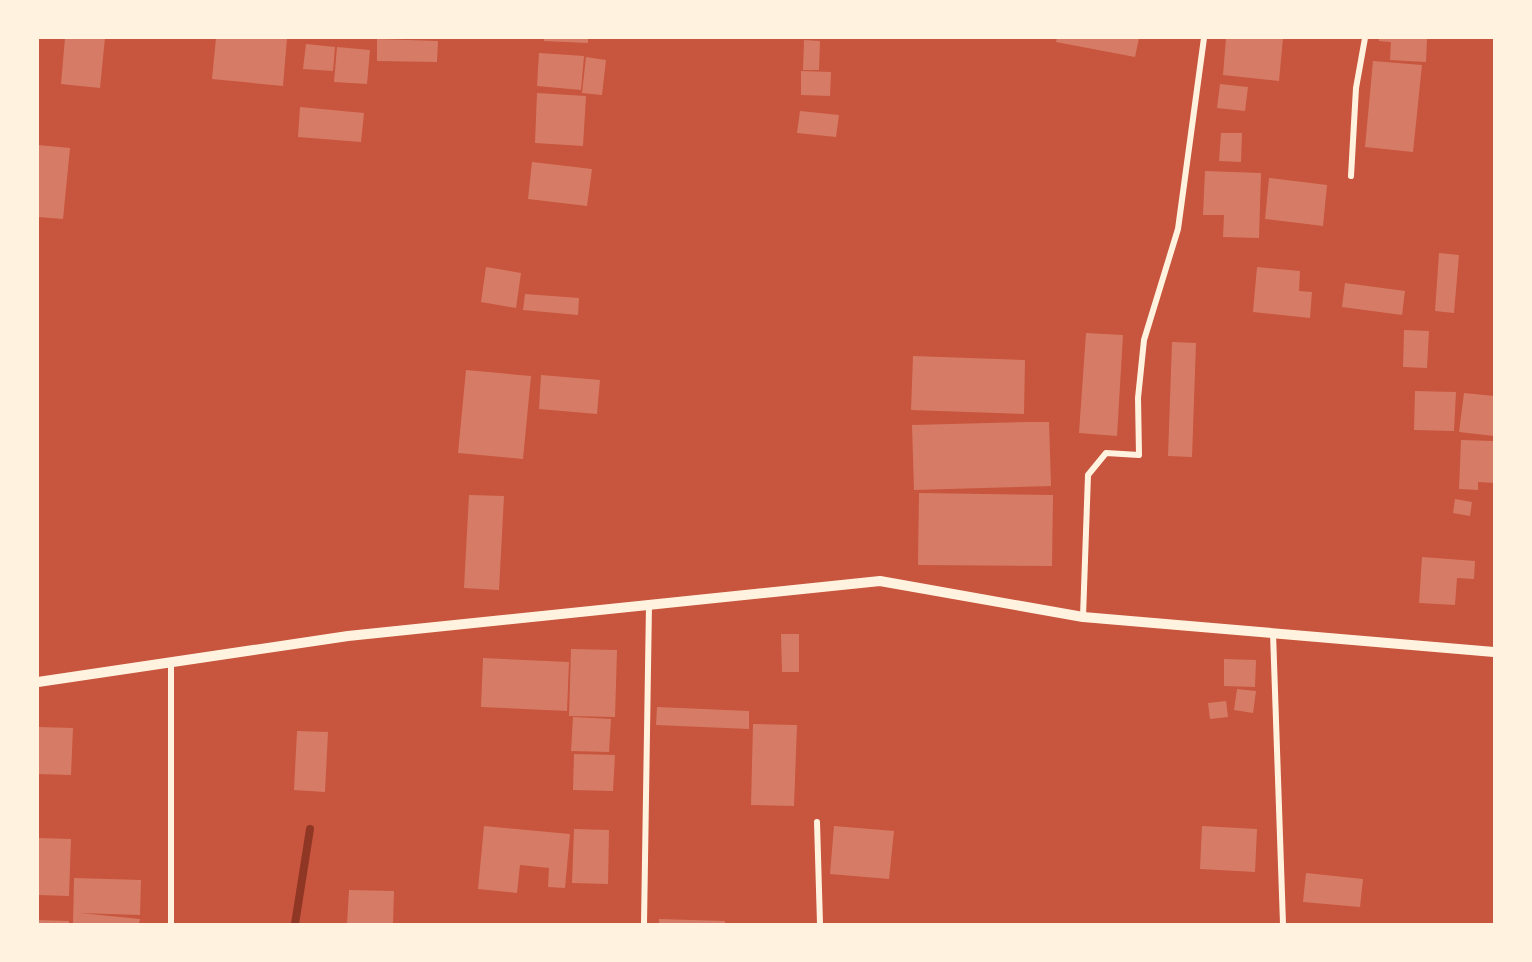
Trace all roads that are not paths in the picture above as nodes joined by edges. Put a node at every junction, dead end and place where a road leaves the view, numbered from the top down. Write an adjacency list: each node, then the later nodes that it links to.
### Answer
1 (1204, 38): 5 (street)
2 (1365, 38): 3 (street)
3 (1351, 176)
4 (649, 604): 5 (street); 8 (street); 12 (street)
5 (1083, 617): 6 (street)
6 (1273, 633): 7 (street); 14 (street)
7 (1494, 652)
8 (171, 662): 9 (street); 11 (street)
9 (38, 682)
10 (817, 822): 13 (street)
11 (171, 924)
12 (644, 924)
13 (820, 924)
14 (1283, 924)

